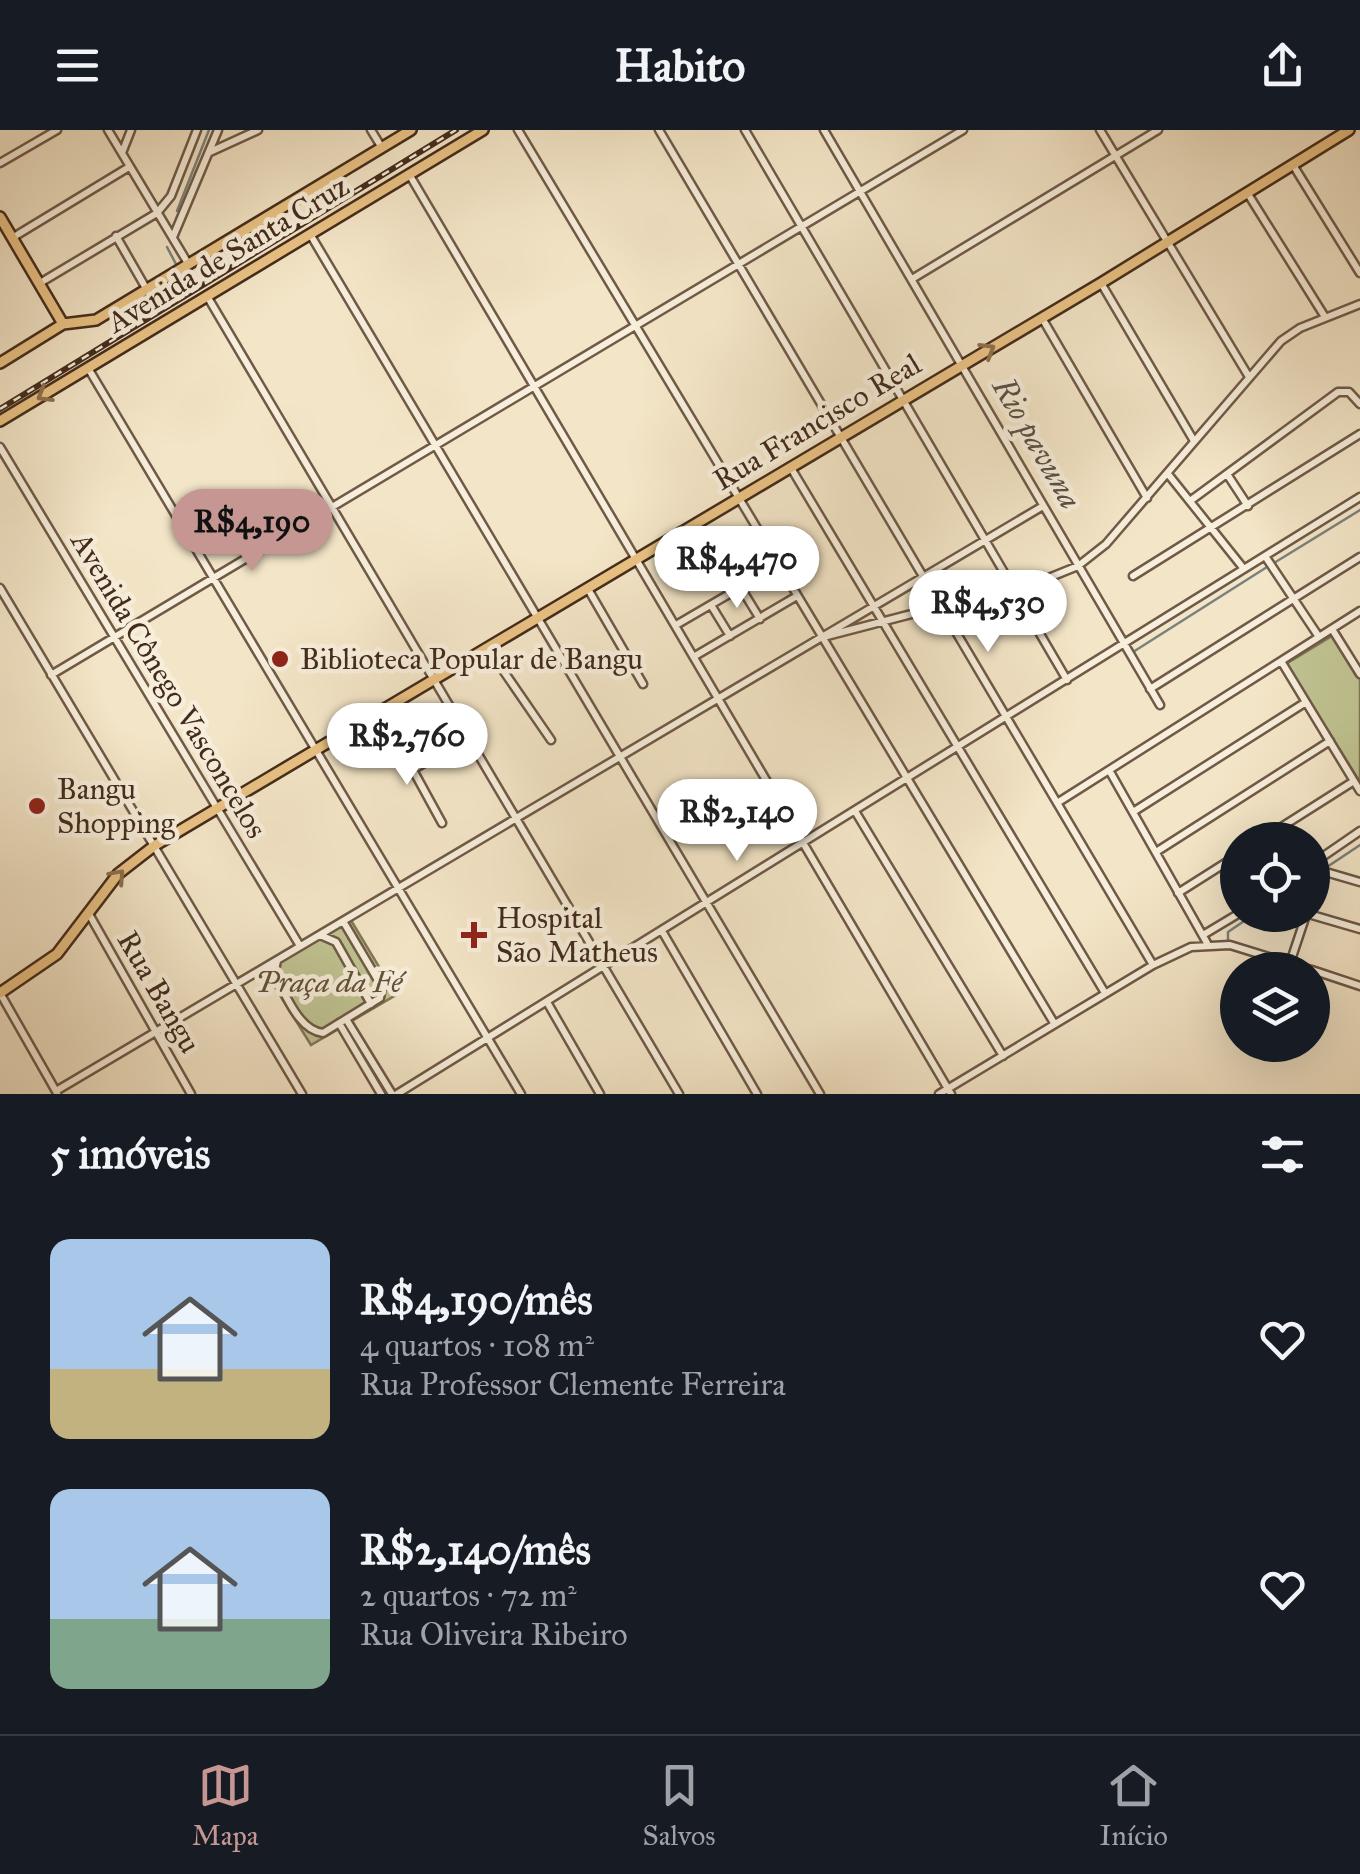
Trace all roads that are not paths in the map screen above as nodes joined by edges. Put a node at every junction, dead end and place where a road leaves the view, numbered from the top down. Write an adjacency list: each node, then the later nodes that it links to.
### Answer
1 (57, 130): 22 (street)
2 (108, 130): 20 (street)
3 (131, 130): 20 (street)
4 (198, 130): 28 (street)
5 (218, 130): 19 (street)
6 (258, 130): 19 (street)
7 (371, 130): 18 (street)
8 (411, 130): 18 (main road)
9 (483, 130): 25 (main road, Avenida de Santa Cruz)
10 (518, 130): 48 (street)
11 (659, 130): 36 (street)
12 (745, 130): 30 (street)
13 (824, 130): 26 (street)
14 (963, 130): 26 (street)
15 (1100, 130): 21 (street)
16 (1158, 130): 21 (street)
17 (1349, 130): 23 (main road, Rua Francisco Real)
18 (382, 148): 37 (main road)
19 (209, 152): 34 (street)
20 (122, 155): 24 (street)
21 (1116, 156): 35 (street); 39 (street)
22 (0, 164)
23 (1293, 165): 27 (main road, Rua Francisco Real); 38 (street)
24 (129, 167): 28 (street); 33 (street)
25 (409, 174): 31 (main road, Avenida de Santa Cruz); 53 (street)
26 (863, 191): 30 (street); 39 (street)
27 (1248, 194): 35 (main road, Rua Francisco Real); 46 (street)
28 (158, 213): 32 (street); 34 (street)
29 (0, 217): 33 (main road)
30 (802, 226): 36 (street); 54 (street)
31 (310, 234): 43 (main road, Avenida de Santa Cruz); 60 (street)
32 (116, 236): 40 (street); 42 (street)
33 (12, 238): 40 (main road)
34 (173, 238): 37 (street)
35 (1168, 241): 41 (main road, Rua Francisco Real); 52 (street)
36 (739, 263): 48 (street); 58 (street)
37 (189, 266): 42 (main road)
38 (1360, 274)
39 (914, 278): 50 (street)
40 (40, 283): 47 (main road)
41 (1101, 283): 45 (main road, Rua Francisco Real); 59 (street)
42 (147, 290): 47 (main road)
43 (207, 296): 51 (main road, Avenida de Santa Cruz); 69 (street)
44 (1360, 304): 46 (street)
45 (1042, 318): 50 (main road, Rua Francisco Real, one-way to 45); 66 (street)
46 (1325, 318): 52 (street)
47 (64, 324): 49 (main road)
48 (635, 325): 53 (street); 65 (street)
49 (0, 363)
50 (963, 365): 54 (main road, Rua Francisco Real); 70 (street)
51 (88, 368): 56 (main road, Avenida de Santa Cruz, one-way to 56); 81 (street)
52 (1249, 376): 59 (street)
53 (535, 386): 60 (street); 76 (street)
54 (904, 400): 58 (main road, Rua Francisco Real); 73 (street)
55 (1360, 404): 64 (street)
56 (0, 422)
57 (1360, 434): 71 (street)
58 (840, 438): 62 (main road, Rua Francisco Real); 80 (street)
59 (1195, 442): 63 (street)
60 (435, 444): 69 (street); 93 (street)
61 (0, 446): 98 (street, Avenida Cônego Vasconcelos)
62 (791, 466): 65 (main road, Rua Francisco Real); 89 (street)
63 (1168, 474): 66 (street); 68 (street)
64 (1227, 474): 68 (street); 71 (street)
65 (739, 497): 76 (main road, Rua Francisco Real); 77 (street)
66 (1147, 498): 78 (street)
67 (1360, 498): 74 (street)
68 (1190, 501): 72 (street)
69 (333, 503): 81 (street); 109 (street)
70 (1043, 506): 73 (street); 78 (street)
71 (1248, 506): 72 (street)
72 (1213, 529): 79 (street); 82 (street)
73 (986, 538): 80 (street); 86 (street)
74 (1265, 556): 79 (street); 88 (street)
75 (1360, 557): 88 (street)
76 (637, 558): 84 (main road, Rua Francisco Real); 96 (street)
77 (779, 565): 85 (street); 87 (street)
78 (1078, 566): 86 (street); 102 (street)
79 (1244, 569): 102 (street)
80 (922, 575): 89 (street); 91 (street)
81 (215, 576): 98 (street); 121 (street)
82 (1133, 576)
83 (0, 588): 107 (street)
84 (587, 588): 93 (main road, Rua Francisco Real); 111 (street)
85 (742, 588): 90 (street); 94 (street)
86 (1012, 588): 91 (street); 110 (street)
87 (798, 596): 94 (street); 100 (street)
88 (1293, 598): 101 (street); 112 (street)
89 (873, 604): 95 (street); 100 (street)
90 (712, 605): 96 (street); 99 (street)
91 (940, 608): 95 (street); 117 (street)
92 (1360, 611): 97 (street)
93 (537, 618): 103 (main road, Rua Francisco Real); 123 (street)
94 (760, 619): 99 (street)
95 (884, 622): 100 (street); 122 (street)
96 (676, 626): 104 (street)
97 (1332, 629): 101 (street); 106 (street)
98 (114, 636): 107 (street); 130 (street, Avenida Cônego Vasconcelos)
99 (730, 636): 104 (street)
100 (821, 637): 113 (street); 126 (street)
101 (1319, 637): 105 (street)
102 (1123, 645): 110 (street); 112 (street)
103 (487, 647): 109 (main road, Rua Francisco Real); 118 (street)
104 (695, 656): 113 (street)
105 (1280, 661): 114 (street); 125 (street)
106 (1357, 664): 108 (street)
107 (51, 674): 138 (street)
108 (1360, 674)
109 (436, 678): 116 (main road, Rua Francisco Real); 133 (street)
110 (1066, 680): 117 (street)
111 (643, 684)
112 (1150, 689): 115 (street)
113 (719, 697): 123 (street); 137 (street)
114 (1306, 702): 119 (street); 132 (street)
115 (1160, 705)
116 (376, 714): 121 (main road, Rua Francisco Real); 124 (street)
117 (1005, 720): 122 (street); 129 (street)
118 (550, 740)
119 (1330, 740): 127 (street); 139 (street)
120 (456, 745): 124 (street)
121 (317, 748): 130 (main road, Rua Francisco Real); 144 (street)
122 (957, 748): 126 (street); 164 (street)
123 (619, 756): 133 (street); 146 (street)
124 (412, 770): 135 (street)
125 (1108, 770): 129 (street); 132 (street)
126 (905, 779): 131 (street); 168 (street)
127 (1354, 781): 128 (street); 134 (street)
128 (1360, 791)
129 (1057, 803): 158 (street)
130 (215, 809): 138 (main road, Rua Francisco Real); 155 (street, Avenida Cônego Vasconcelos)
131 (855, 811): 137 (street); 171 (street)
132 (1133, 812): 139 (street)
133 (515, 816): 144 (street); 159 (street)
134 (1289, 822)
135 (442, 823)
136 (1360, 831): 140 (street)
137 (804, 844): 146 (street); 172 (street)
138 (154, 846): 147 (main road, Rua Francisco Real, one-way to 138); 161 (street)
139 (1156, 852): 145 (street)
140 (1330, 853)
141 (1220, 866): 145 (street)
142 (1330, 872): 143 (street)
143 (1360, 882)
144 (400, 887): 149 (street); 170 (street)
145 (1178, 892): 154 (street)
146 (708, 903): 152 (street); 182 (street)
147 (88, 913): 163 (main road, Rua Francisco Real); 169 (street, Rua Bangu)
148 (1330, 920): 151 (street)
149 (342, 921): 153 (street); 166 (street)
150 (1220, 928): 154 (street)
151 (1360, 928)
152 (662, 931): 159 (street); 181 (street)
153 (319, 935): 155 (street); 166 (street)
154 (1205, 939): 156 (street); 158 (street)
155 (300, 946): 157 (street)
156 (1253, 952)
157 (278, 960): 161 (street); 167 (street)
158 (1152, 964): 164 (street)
159 (606, 966): 165 (street); 180 (street)
160 (1330, 976): 162 (street)
161 (234, 986): 169 (street); 175 (street)
162 (1360, 986)
163 (0, 993): 173 (street)
164 (1105, 994): 168 (street)
165 (547, 1002): 170 (street); 179 (street)
166 (371, 1004): 167 (street)
167 (342, 1021): 176 (street); 177 (street)
168 (1054, 1023): 171 (street)
169 (155, 1033): 173 (street); 174 (street, Rua Bangu)
170 (488, 1039): 177 (street); 178 (street)
171 (1003, 1056): 172 (street)
172 (949, 1091): 183 (street)
173 (57, 1092)
174 (191, 1094)
175 (302, 1094)
176 (381, 1094)
177 (394, 1094)
178 (521, 1094)
179 (600, 1094)
180 (679, 1094)
181 (757, 1094)
182 (820, 1094)
183 (939, 1094)

